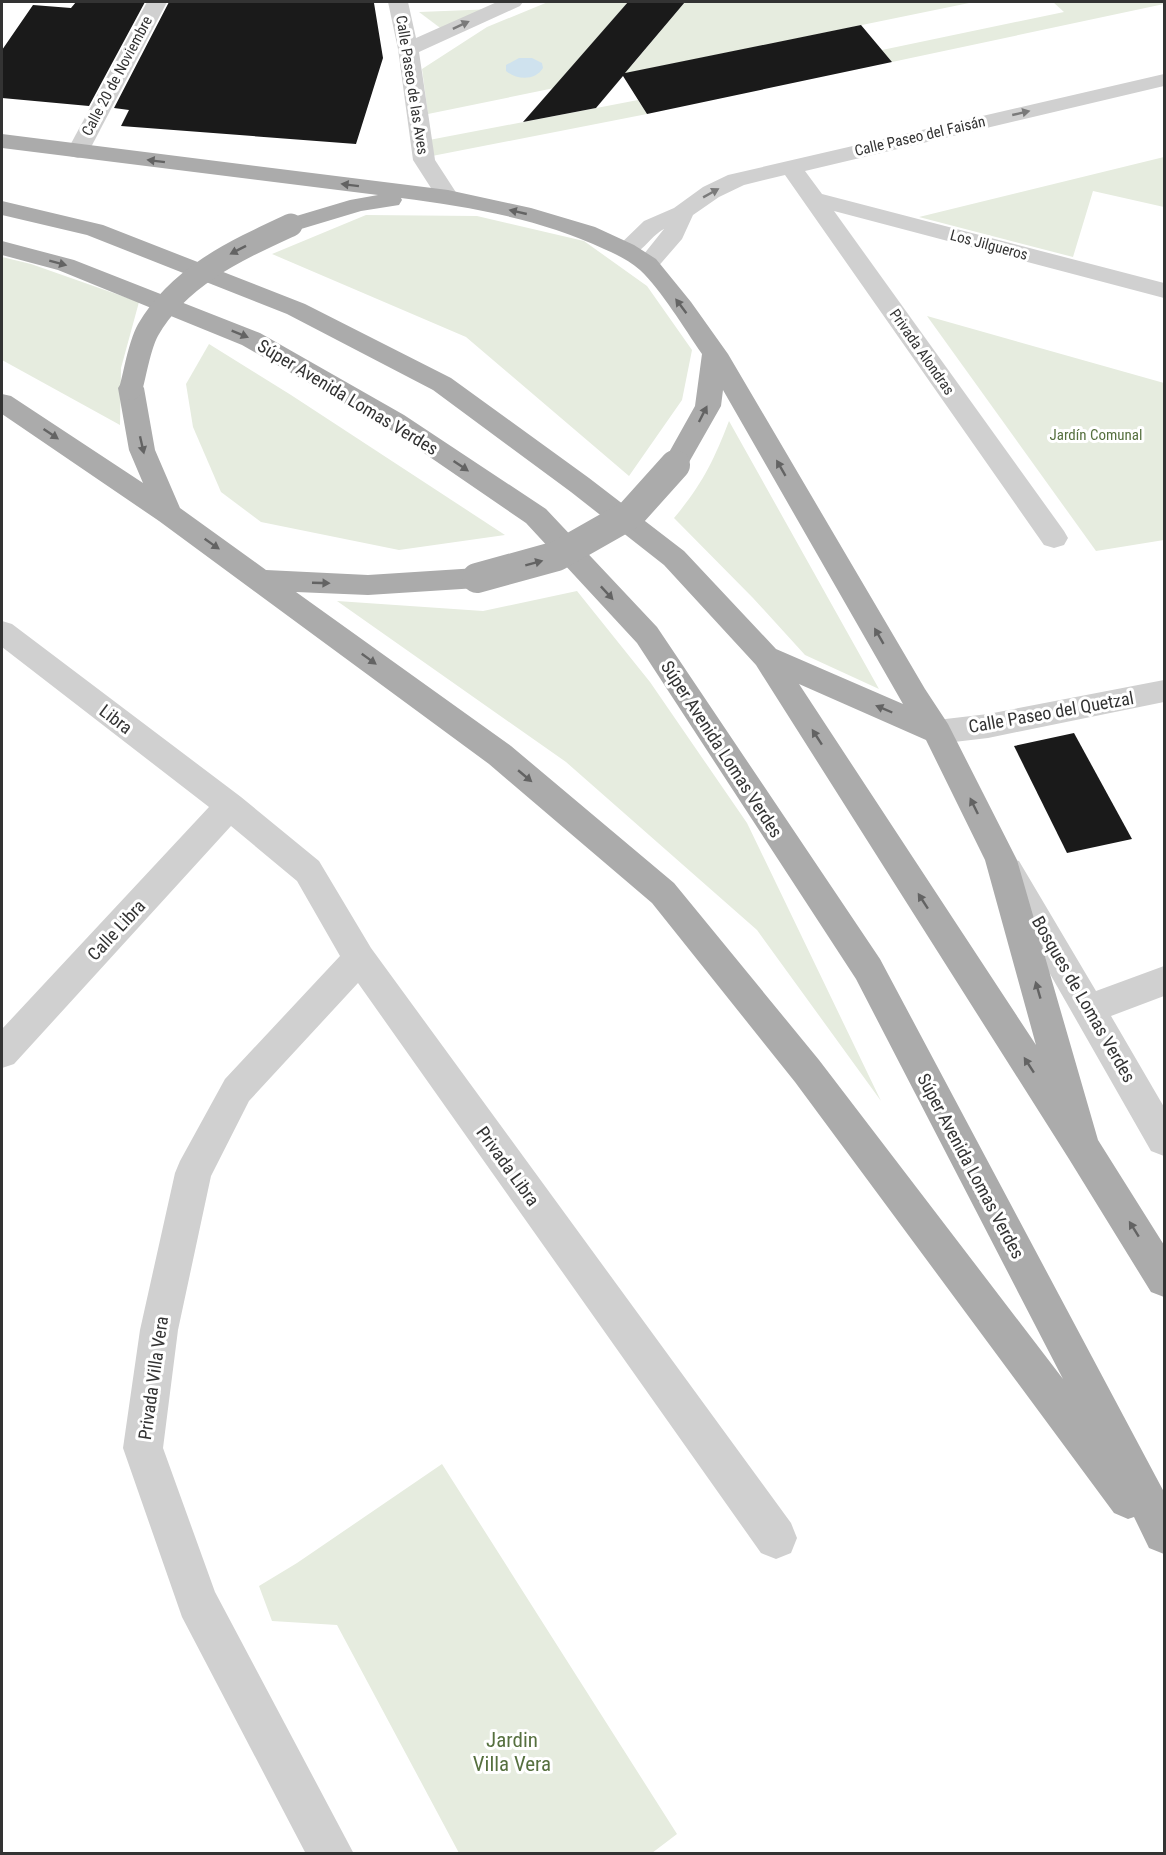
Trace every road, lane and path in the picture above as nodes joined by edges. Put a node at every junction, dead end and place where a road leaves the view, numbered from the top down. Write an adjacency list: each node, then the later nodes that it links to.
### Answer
1 (157, 2): 8 (street, Calle 20 de Noviembre)
2 (513, 2): 4 (street, one-way to 2)
3 (398, 3): 4 (street); 5 (street, Calle Paseo de las Aves)
4 (437, 36): 5 (street)
5 (408, 49): 10 (street, Calle Paseo de las Aves)
6 (1164, 80): 9 (street, Calle Paseo del Faisán, one-way to 6)
7 (2, 141): 8 (main road)
8 (78, 151): 10 (main road, one-way to 8)
9 (790, 166): 11 (street, Privada Alondras); 13 (street, Calle Paseo del Faisán, one-way to 9)
10 (438, 196): 15 (main road, one-way to 10); 20 (main road, one-way to 20, bridge)
11 (813, 199): 17 (street, Los Jilgueros); 21 (street, Privada Alondras)
12 (2, 208): 24 (main road)
13 (683, 212): 15 (street, Calle Paseo del Faisán); 16 (street, Calle Paseo del Faisán)
14 (2, 248): 36 (main road, Súper Avenida Lomas Verdes, one-way to 36)
15 (626, 250): 16 (main road)
16 (648, 264): 18 (main road, one-way to 16)
17 (1164, 290)
18 (715, 354): 22 (main road, one-way to 18, bridge); 26 (main road, one-way to 18)
19 (2, 402): 20 (main road, one-way to 20)
20 (169, 513): 22 (main road, one-way to 22)
21 (1054, 538)
22 (262, 580): 38 (main road, one-way to 38)
23 (2, 632): 27 (street, Libra)
24 (766, 657): 26 (main road, one-way to 24); 34 (main road, one-way to 24)
25 (1164, 691): 26 (street, Calle Paseo del Quetzal)
26 (938, 732): 28 (main road, one-way to 26)
27 (230, 806): 29 (street, Privada Libra); 32 (street, Calle Libra)
28 (1001, 860): 31 (street, Bosques de Lomas Verdes); 34 (main road, one-way to 28)
29 (359, 958): 37 (street, Privada Libra); 39 (street, Privada Villa Vera)
30 (1164, 981): 31 (street)
31 (1090, 1008): 33 (street, Bosques de Lomas Verdes)
32 (2, 1053)
33 (1164, 1139)
34 (1082, 1147): 35 (main road, one-way to 34)
35 (1164, 1279)
36 (1164, 1533)
37 (776, 1538)
38 (1164, 1547)
39 (331, 1854)

